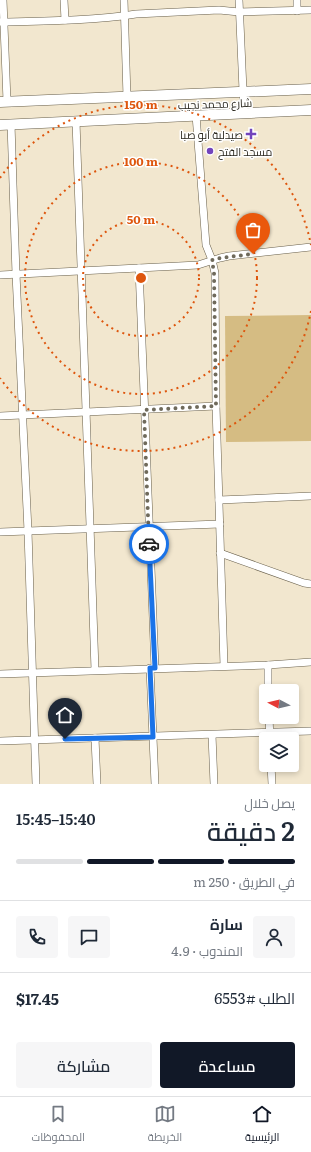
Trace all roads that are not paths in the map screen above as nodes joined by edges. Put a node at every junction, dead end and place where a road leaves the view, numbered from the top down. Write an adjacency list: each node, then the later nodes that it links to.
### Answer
1 (3, 0): 11 (street)
2 (64, 0): 10 (street)
3 (124, 0): 9 (street)
4 (239, 0): 8 (street)
5 (297, 0): 7 (street)
6 (311, 10): 7 (street)
7 (297, 11): 8 (street)
8 (240, 12): 9 (street); 13 (street)
9 (125, 16): 10 (street); 14 (street)
10 (65, 20): 11 (street)
11 (2, 22): 15 (street)
12 (311, 89): 13 (main road, شارع محمد نجيب)
13 (244, 91): 14 (main road, شارع محمد نجيب); 17 (street)
14 (127, 97): 15 (main road, شارع محمد نجيب)
15 (3, 101)
16 (311, 110): 17 (main road, شارع محمد نجيب)
17 (244, 114): 18 (main road, شارع محمد نجيب)
18 (196, 115): 19 (main road, شارع محمد نجيب); 23 (street)
19 (76, 121): 20 (main road, شارع محمد نجيب); 25 (street)
20 (11, 124): 21 (main road, شارع محمد نجيب); 26 (street)
21 (0, 125)
22 (311, 247): 23 (street)
23 (212, 260): 24 (street); 28 (street)
24 (139, 268): 25 (street); 29 (street)
25 (82, 271): 26 (street); 30 (street)
26 (16, 274): 27 (street); 31 (street)
27 (0, 275)
28 (216, 406): 29 (street); 34 (street)
29 (144, 410): 30 (street); 36 (street)
30 (86, 412): 31 (street); 37 (street)
31 (23, 415): 32 (street); 38 (street)
32 (0, 416)
33 (311, 496): 34 (street)
34 (219, 500): 35 (street)
35 (220, 524): 36 (street); 40 (street)
36 (149, 527): 37 (street); 45 (street)
37 (90, 529): 38 (street); 46 (street)
38 (28, 531): 39 (street); 47 (street)
39 (0, 532)
40 (220, 553): 41 (street); 44 (street)
41 (311, 584)
42 (311, 662): 43 (street)
43 (268, 665): 44 (street); 49 (street)
44 (224, 666): 45 (street)
45 (153, 668): 46 (street); 54 (street)
46 (94, 670): 47 (street)
47 (31, 672): 48 (street); 56 (street)
48 (0, 674)
49 (268, 684)
50 (311, 731): 51 (street)
51 (299, 732)
52 (212, 735): 53 (street); 54 (street); 62 (street)
53 (259, 736)
54 (153, 737): 55 (street); 61 (street)
55 (95, 738): 56 (street); 60 (street)
56 (34, 740): 57 (street); 59 (street)
57 (0, 741)
58 (271, 772): 63 (street)
59 (36, 784)
60 (97, 784)
61 (155, 784)
62 (214, 784)
63 (272, 784)

